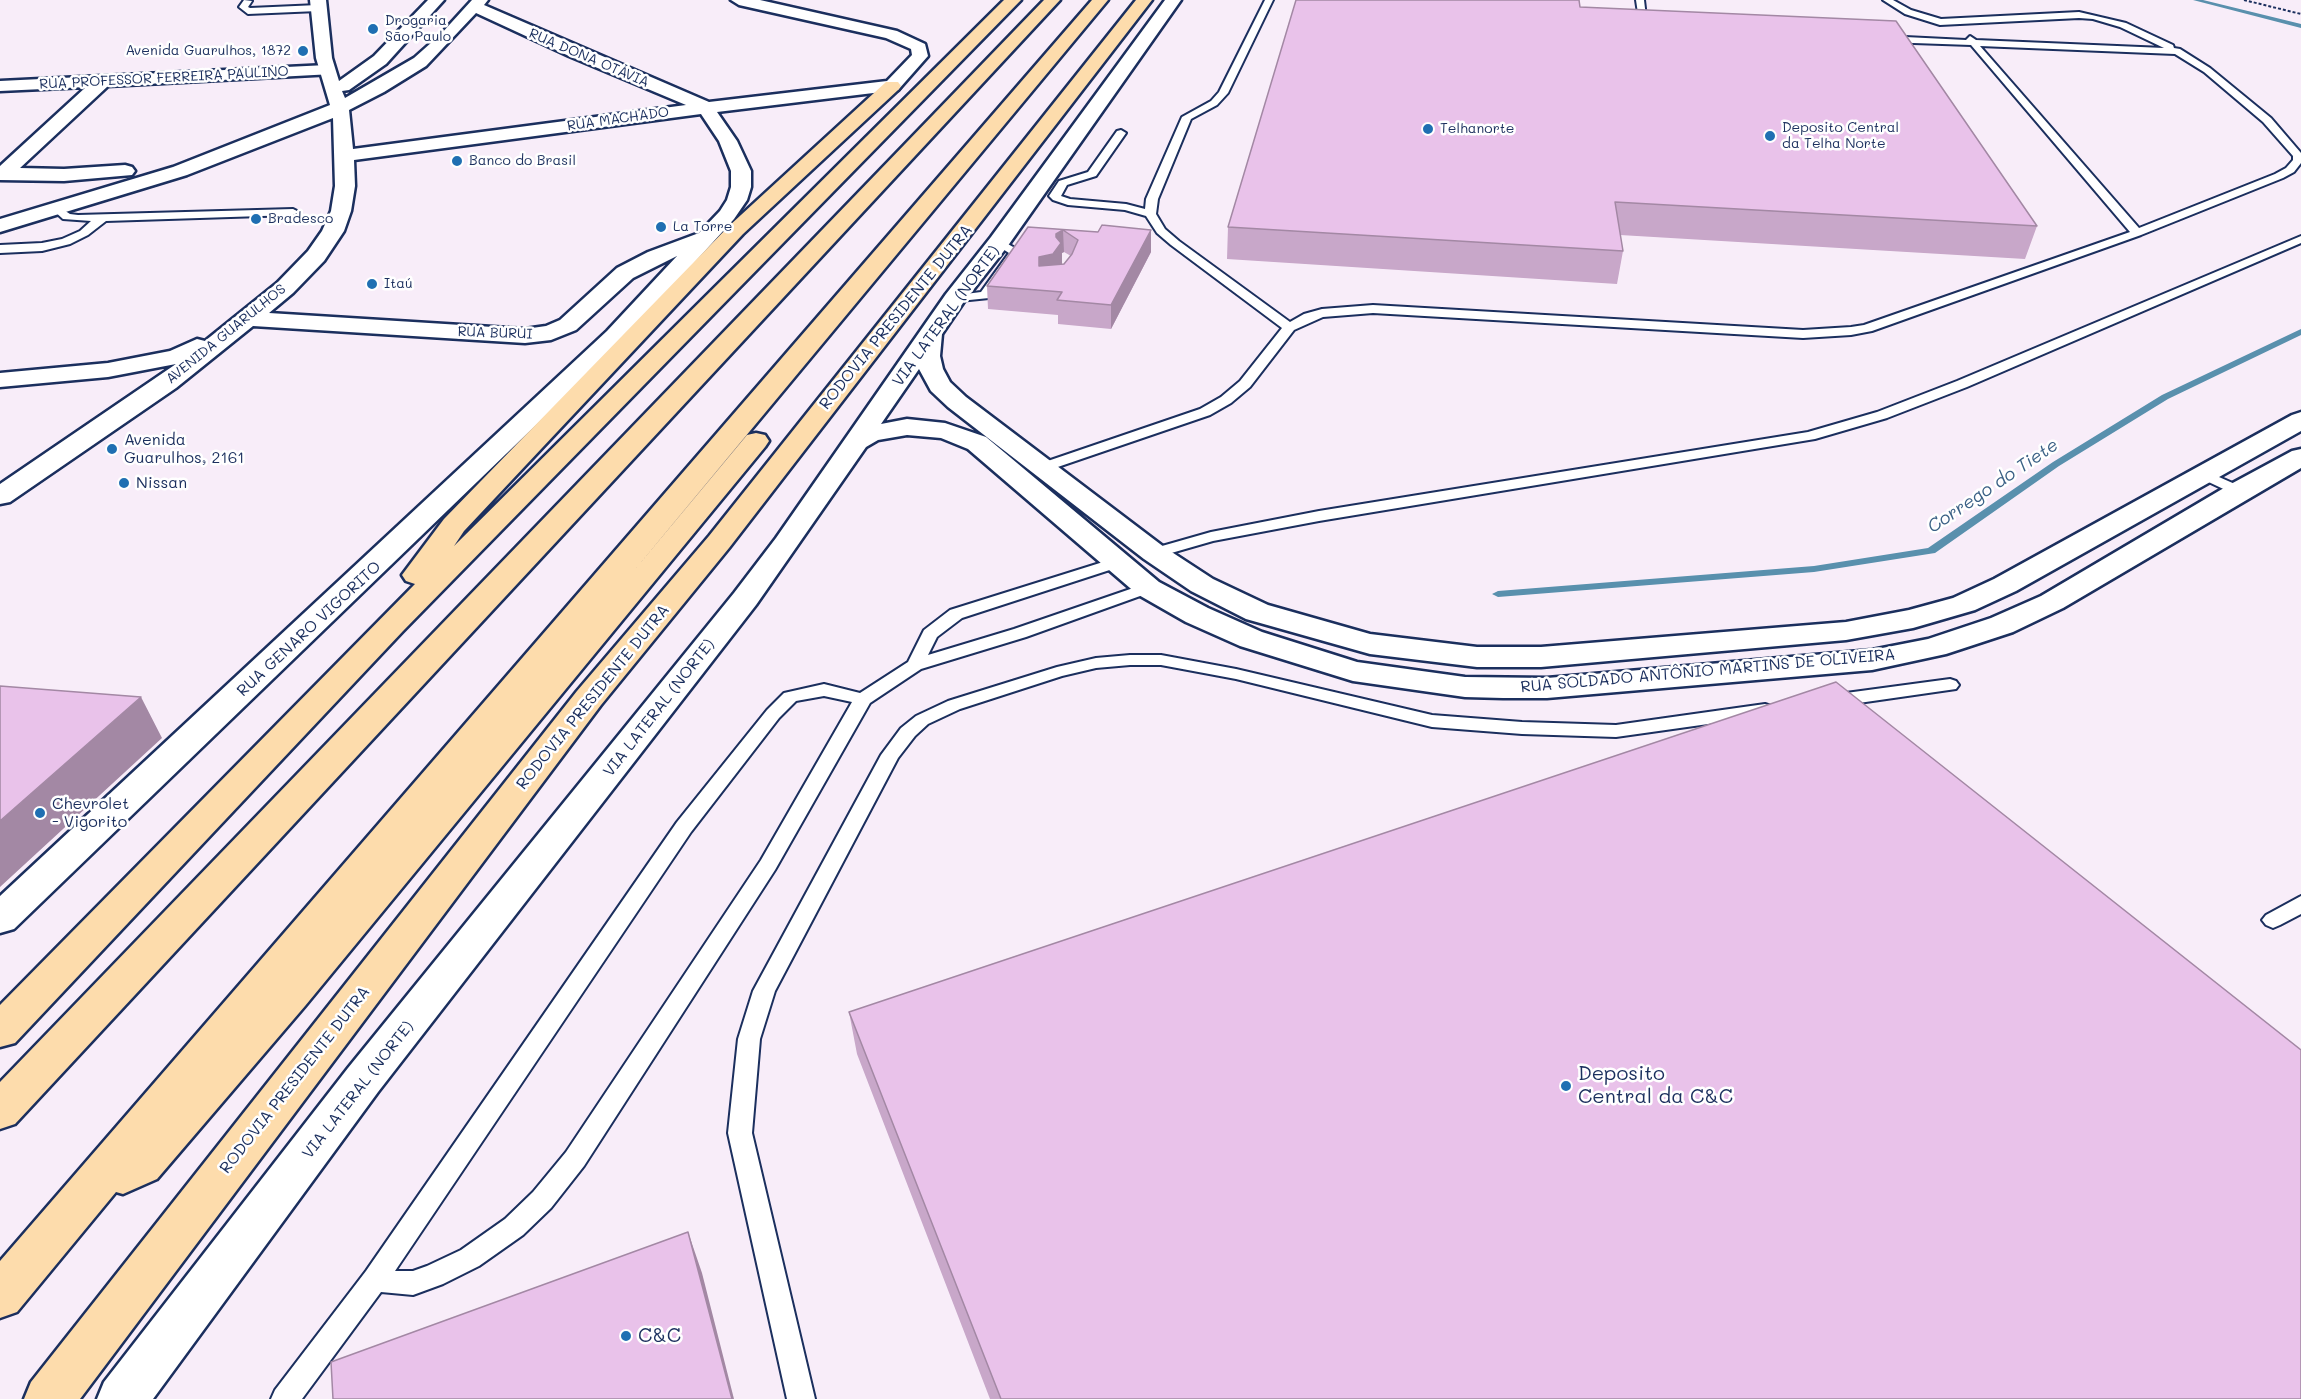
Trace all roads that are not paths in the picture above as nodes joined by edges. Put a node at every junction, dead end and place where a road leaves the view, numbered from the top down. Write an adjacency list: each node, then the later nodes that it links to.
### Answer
1 (436, 0): 18 (street)
2 (739, 0): 24 (street)
3 (1013, 0): 66 (highway)
4 (1052, 0): 76 (highway)
5 (1100, 0): 77 (highway)
6 (1144, 0): 37 (highway, RODOVIA PRESIDENTE DUTRA)
7 (1173, 0): 45 (street, VIA LATERAL (NORTE))
8 (1269, 0): 38 (lane)
9 (1640, 0): 15 (lane)
10 (1887, 0): 14 (lane)
11 (248, 1): 13 (lane)
12 (477, 3): 16 (street); 26 (street, RUA DONA OTÁVIA)
13 (318, 4): 21 (street, AVENIDA GUARULHOS)
14 (1954, 23): 19 (lane); 20 (lane)
15 (1672, 29)
16 (447, 37): 18 (street); 25 (street)
17 (1869, 38): 19 (lane)
18 (396, 42): 25 (street)
19 (1974, 43): 20 (lane); 42 (lane)
20 (2177, 51): 42 (lane)
21 (327, 70): 22 (street, RUA PROFESSOR FERREIRA PAULINO); 25 (street, AVENIDA GUARULHOS)
22 (103, 81): 23 (street, RUA PROFESSOR FERREIRA PAULINO); 32 (street)
23 (0, 86)
24 (892, 86): 26 (street, RUA MACHADO); 66 (highway)
25 (338, 106): 27 (street); 27 (street); 30 (street, AVENIDA GUARULHOS)
26 (705, 107): 30 (street, RUA MACHADO); 41 (street, RUA GENARO VIGORITO)
27 (318, 108): 29 (street); 31 (street)
28 (1121, 133): 38 (lane)
29 (191, 148): 31 (street); 33 (street)
30 (344, 156): 49 (street, AVENIDA GUARULHOS)
31 (180, 171): 35 (street)
32 (2, 174): 33 (street)
33 (71, 181): 34 (street)
34 (0, 207)
35 (59, 210): 39 (lane); 40 (street)
36 (293, 212): 39 (lane)
37 (980, 212): 77 (highway); 80 (highway, RODOVIA PRESIDENTE DUTRA)
38 (1150, 214): 51 (lane)
39 (102, 218): 44 (lane)
40 (0, 226)
41 (711, 233): 50 (street, RUA BURUI); 73 (street, RUA GENARO VIGORITO)
42 (2137, 233): 51 (lane)
43 (2301, 239): 63 (lane)
44 (0, 249)
45 (1014, 249): 47 (lane); 48 (street, VIA LATERAL (NORTE))
46 (1001, 290): 47 (lane)
47 (985, 295): 48 (lane)
48 (954, 299): 52 (street, VIA LATERAL (NORTE))
49 (270, 302): 50 (street, AVENIDA GUARULHOS); 53 (street)
50 (248, 319): 56 (street, AVENIDA GUARULHOS)
51 (1288, 327): 59 (lane)
52 (930, 335): 57 (street, VIA LATERAL (NORTE)); 59 (street, RUA SOLDADO ANTÔNIO MARTINS DE OLIVEIRA)
53 (108, 370): 54 (street); 56 (street)
54 (0, 380)
55 (2301, 420): 60 (street, RUA SOLDADO ANTÔNIO MARTINS DE OLIVEIRA)
56 (104, 426): 62 (street, AVENIDA GUARULHOS)
57 (855, 442): 64 (street, RUA SOLDADO ANTÔNIO MARTINS DE OLIVEIRA); 81 (street, VIA LATERAL (NORTE))
58 (2301, 457): 61 (street, RUA SOLDADO ANTÔNIO MARTINS DE OLIVEIRA)
59 (1044, 466): 63 (street, RUA SOLDADO ANTÔNIO MARTINS DE OLIVEIRA)
60 (2203, 474): 61 (lane); 63 (street, RUA SOLDADO ANTÔNIO MARTINS DE OLIVEIRA)
61 (2239, 491): 65 (street, RUA SOLDADO ANTÔNIO MARTINS DE OLIVEIRA)
62 (0, 496)
63 (1154, 553)
64 (1119, 562): 65 (street, RUA SOLDADO ANTÔNIO MARTINS DE OLIVEIRA); 67 (lane)
65 (1148, 588): 67 (lane)
66 (392, 624): 75 (highway)
67 (915, 665): 69 (lane)
68 (1950, 685): 70 (lane)
69 (863, 699): 78 (lane); 78 (lane)
70 (1812, 704)
71 (1789, 707): 83 (lane)
72 (2301, 904): 74 (lane)
73 (0, 919)
74 (2273, 920)
75 (0, 1031)
76 (0, 1111)
77 (82, 1199): 79 (highway)
78 (375, 1279): 82 (lane)
79 (0, 1296)
80 (49, 1399)
81 (122, 1399)
82 (285, 1399)
83 (801, 1399)

